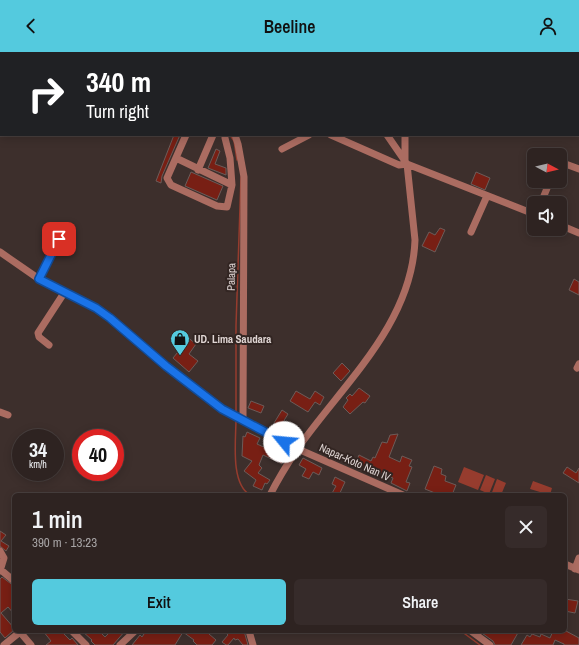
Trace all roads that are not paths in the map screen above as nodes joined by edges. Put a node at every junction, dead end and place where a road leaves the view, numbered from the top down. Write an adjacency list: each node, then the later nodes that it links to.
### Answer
1 (186, 136): 9 (street)
2 (213, 136): 13 (street)
3 (231, 136): 14 (street); 27 (street, Palapa)
4 (307, 136): 8 (street)
5 (332, 136): 10 (street)
6 (388, 136): 10 (street)
7 (405, 136): 10 (street)
8 (282, 149)
9 (176, 158): 13 (street); 14 (street)
10 (406, 163): 15 (street); 28 (street)
11 (567, 165): 12 (street)
12 (579, 169)
13 (198, 170): 14 (street)
14 (232, 185)
15 (487, 196): 16 (street); 19 (street)
16 (527, 211)
17 (66, 227): 22 (street)
18 (567, 228): 20 (street)
19 (471, 232)
20 (579, 233)
21 (0, 252): 22 (street, Napar-Koto Nan IV)
22 (39, 279): 23 (street, Napar-Koto Nan IV)
23 (64, 293): 24 (street); 27 (street, Napar-Koto Nan IV)
24 (49, 345)
25 (0, 412): 26 (street)
26 (8, 415)
27 (242, 419): 28 (street, Napar-Koto Nan IV)
28 (298, 449): 29 (street); 30 (street, Napar-Koto Nan IV)
29 (271, 493)
30 (398, 493)
31 (0, 551): 35 (street)
32 (579, 558): 34 (street)
33 (567, 565): 34 (street)
34 (577, 569)
35 (0, 571): 36 (street)
36 (12, 580)
37 (19, 633): 44 (street)
38 (21, 633): 45 (street)
39 (74, 633): 46 (street)
40 (132, 633): 47 (street)
41 (250, 633): 48 (street)
42 (474, 633): 49 (street)
43 (0, 641): 44 (street)
44 (4, 645)
45 (31, 645)
46 (86, 645)
47 (120, 645)
48 (253, 645)
49 (490, 645)

